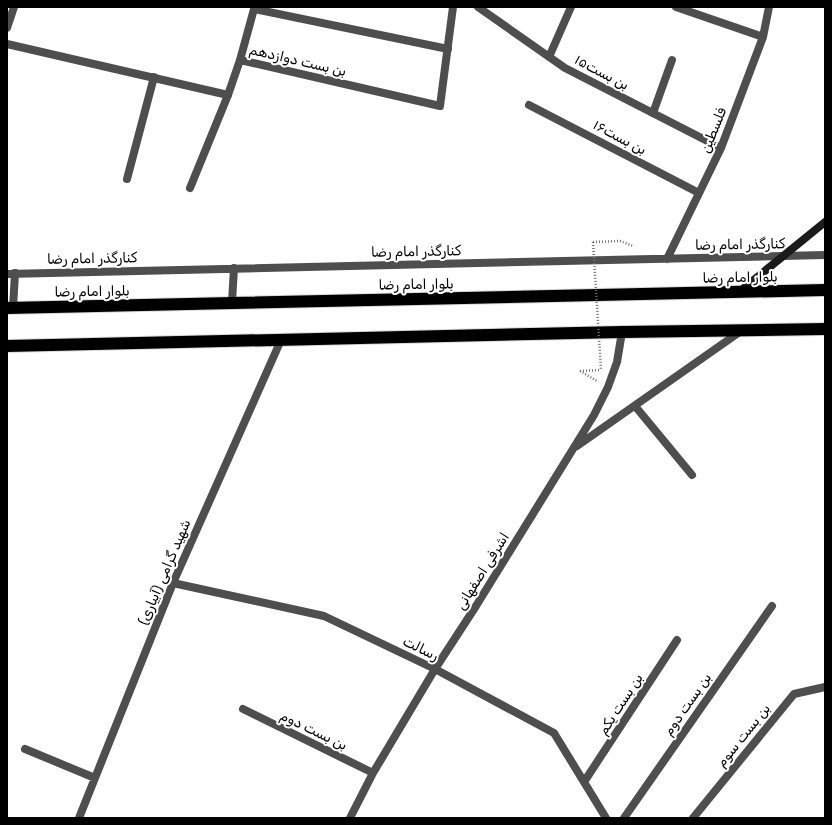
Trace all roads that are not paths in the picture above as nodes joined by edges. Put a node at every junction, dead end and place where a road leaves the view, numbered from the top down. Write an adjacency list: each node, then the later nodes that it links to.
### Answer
1 (14, 7): 7 (street)
2 (453, 7): 10 (street, بن بست دوازدهم)
3 (478, 7): 11 (street, بن بست۱۵)
4 (571, 7): 11 (street)
5 (676, 7): 8 (street)
6 (769, 7): 8 (street, فلسطین)
7 (7, 28)
8 (763, 37): 18 (street, فلسطین)
9 (7, 44): 14 (street)
10 (448, 49): 12 (street); 12 (street, بن بست دوازدهم)
11 (549, 57): 17 (street, بن بست۱۵)
12 (240, 60): 15 (street, بن بست دوازدهم)
13 (672, 60): 17 (street)
14 (154, 77): 15 (street); 19 (street)
15 (228, 94): 20 (street, بن بست دوازدهم)
16 (529, 105): 21 (street, بن بست۱۶)
17 (653, 113): 18 (street, بن بست۱۵)
18 (721, 148): 21 (street, فلسطین)
19 (126, 179)
20 (190, 188)
21 (699, 193): 25 (street, فلسطین)
22 (825, 222): 24 (main road)
23 (825, 255): 24 (street, کنارگذر امام رضا)
24 (782, 256): 25 (street, کنارگذر امام رضا); 29 (main road)
25 (667, 258): 26 (street, کنارگذر امام رضا)
26 (234, 268): 27 (street, کنارگذر امام رضا); 30 (street)
27 (11, 273): 31 (street)
28 (825, 290): 29 (highway, بلوار امام رضا)
29 (739, 292): 30 (highway, بلوار امام رضا)
30 (232, 302): 31 (highway, بلوار امام رضا)
31 (10, 308)
32 (825, 329): 33 (highway)
33 (741, 331): 34 (highway); 37 (street)
34 (622, 332): 35 (highway); 38 (street, اشرفی اصفهانی)
35 (281, 340): 36 (highway); 40 (street, شهید گرامی (آبیاری))
36 (7, 346)
37 (635, 406): 38 (street); 39 (street)
38 (575, 447): 43 (street, اشرفی اصفهانی)
39 (692, 474)
40 (173, 583): 43 (street, رسالت); 48 (street, شهید گرامی (آبیاری))
41 (772, 606): 53 (street, بن بست دوم)
42 (677, 640): 49 (street, بن بست یکم)
43 (435, 669): 47 (street, اشرفی اصفهانی); 49 (street, رسالت)
44 (825, 687): 54 (street, بن بست سوم)
45 (243, 709): 47 (street, بن بست دوم)
46 (26, 749): 48 (street)
47 (372, 773): 51 (street, اشرفی اصفهانی)
48 (95, 778): 50 (street, شهید گرامی (آبیاری))
49 (584, 782): 52 (street, رسالت)
50 (79, 818)
51 (350, 818)
52 (606, 818)
53 (624, 818)
54 (692, 818)

